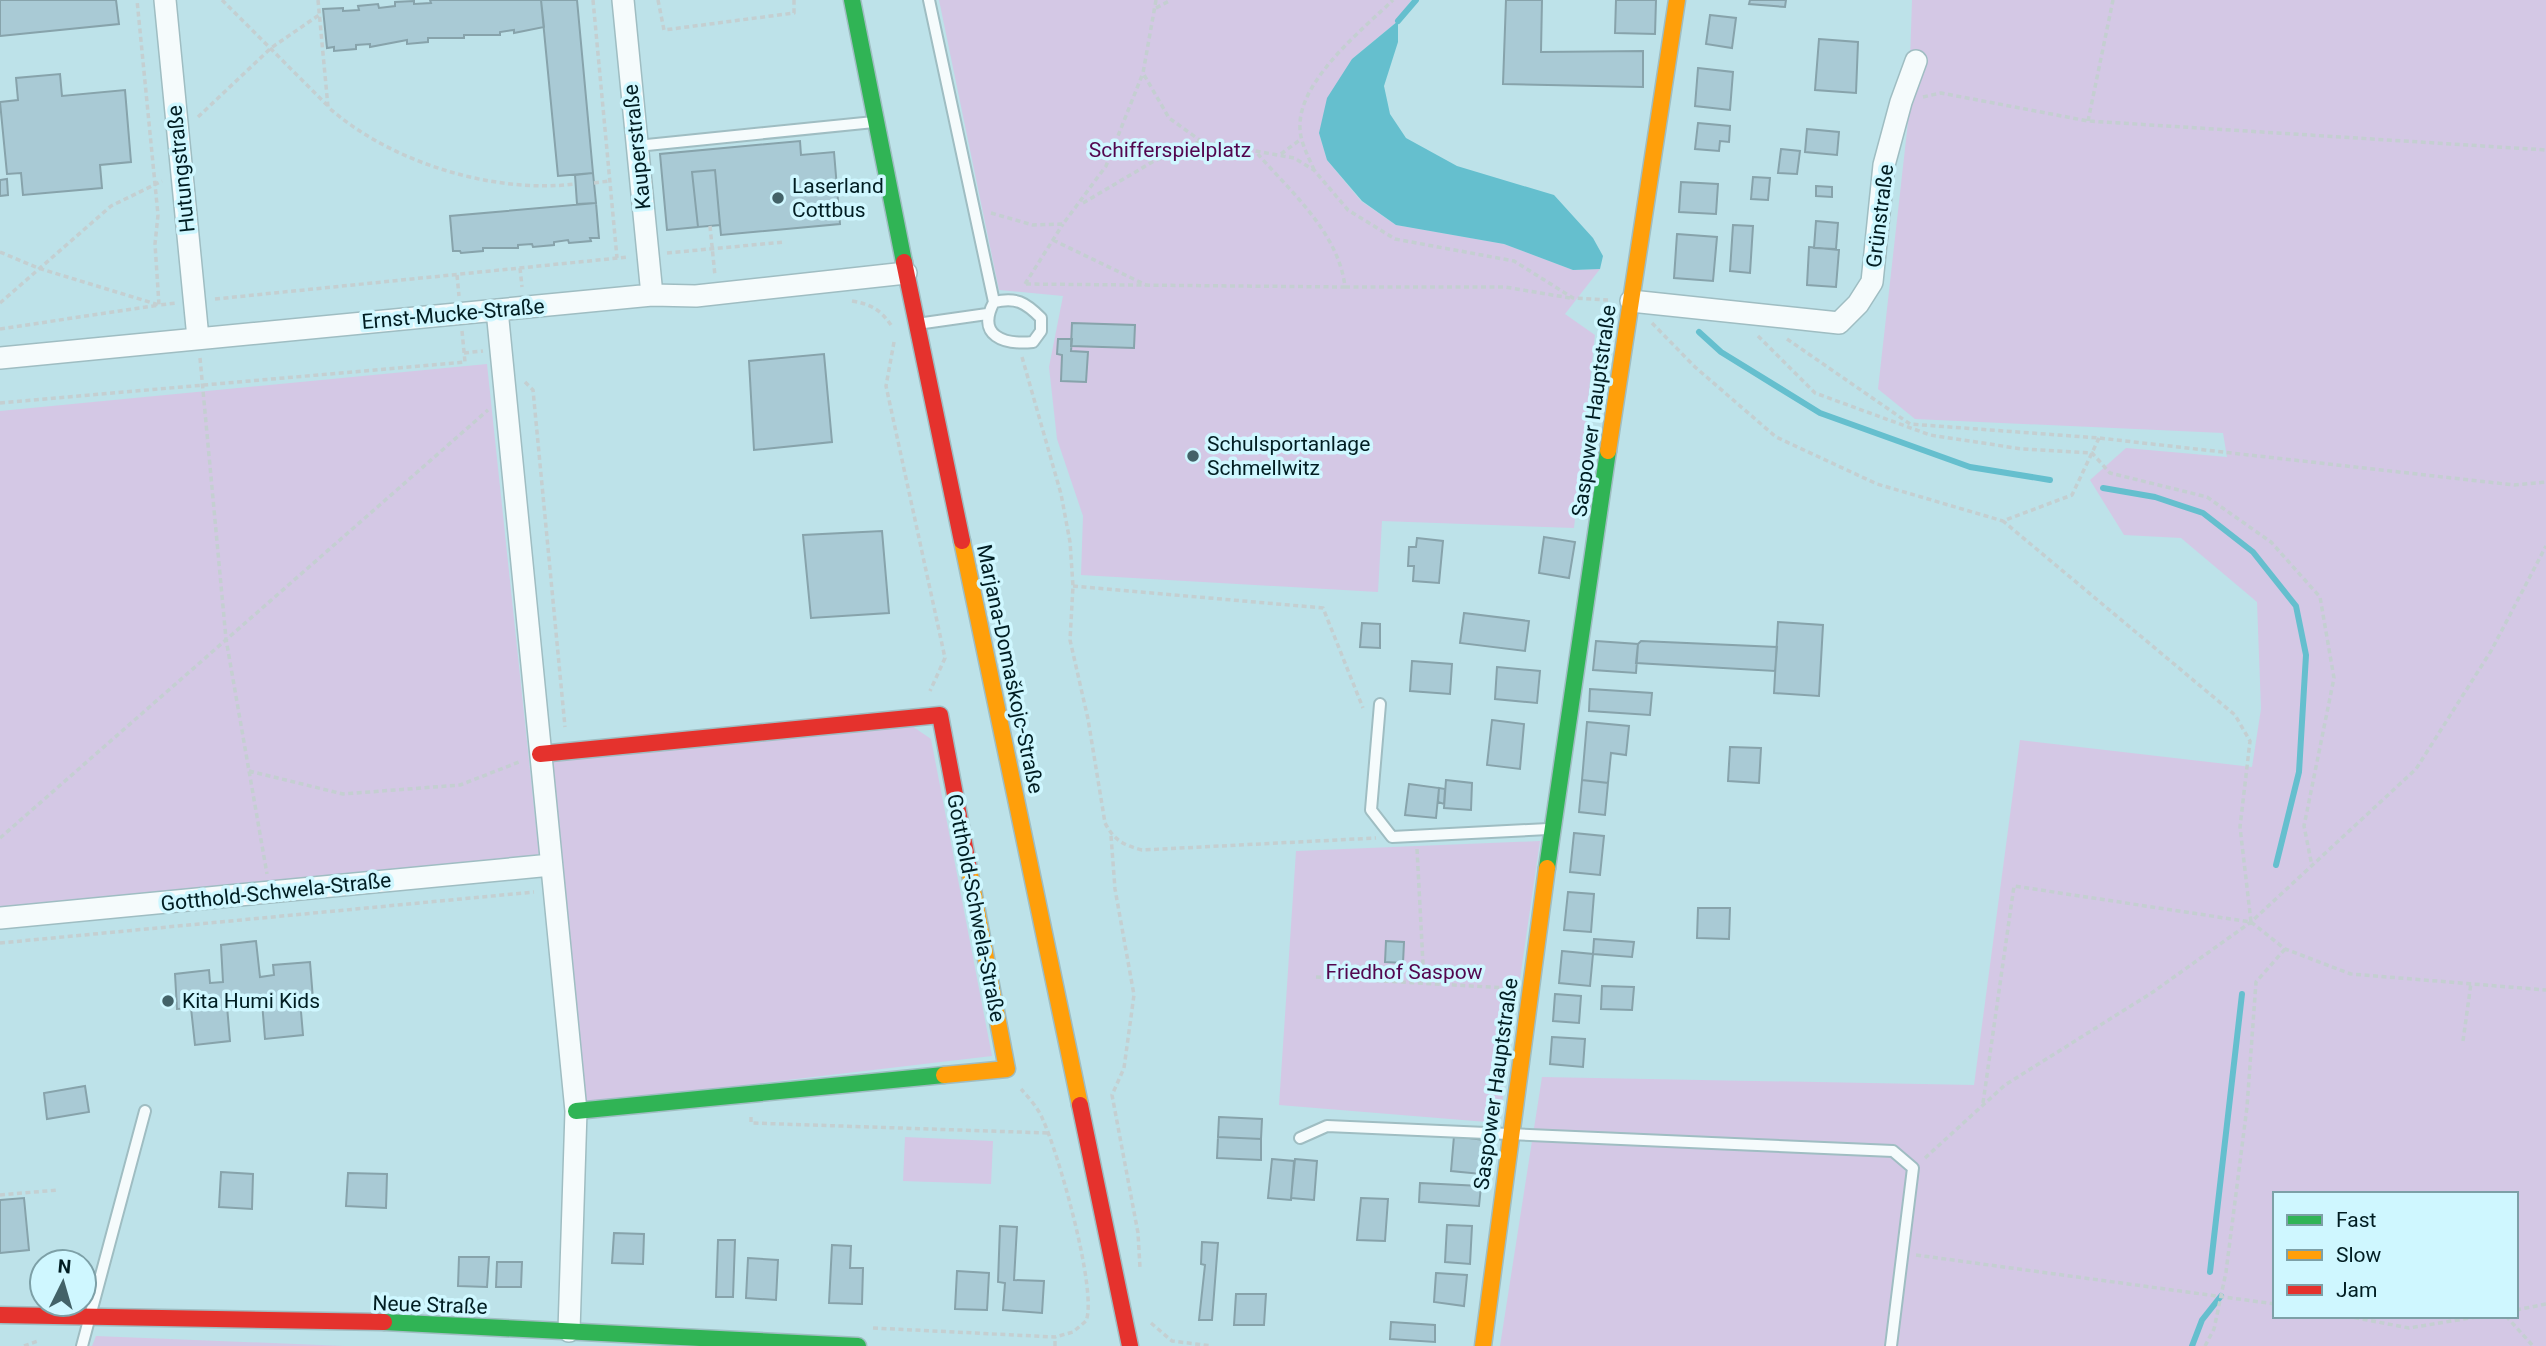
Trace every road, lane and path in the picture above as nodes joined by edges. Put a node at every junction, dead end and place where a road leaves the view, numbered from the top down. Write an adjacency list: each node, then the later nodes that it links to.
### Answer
1 (137, 0): 54 (path)
2 (165, 0): 51 (street, Hutungstraße)
3 (222, 0): 20 (path)
4 (318, 0): 20 (path)
5 (593, 0): 30 (path)
6 (623, 0): 25 (street, Kauperstraße)
7 (658, 0): 8 (path)
8 (794, 0)
9 (852, 0): 22 (street, Marjana-Domaškojc-Straße)
10 (929, 0): 34 (lane)
11 (1156, 0): 16 (path)
12 (1171, 0): 16 (path)
13 (1393, 0): 23 (path)
14 (1677, 0): 52 (street, Saspower Hauptstraße)
15 (2113, 0): 21 (path)
16 (1156, 8): 18 (path)
17 (1916, 61): 19 (street, Grünstraße)
18 (1143, 74): 24 (path); 33 (path)
19 (1901, 102): 21 (path); 56 (street, Grünstraße)
20 (328, 107): 32 (path)
21 (2088, 121): 26 (path)
22 (877, 122): 25 (lane); 43 (street, Marjana-Domaškojc-Straße)
23 (1301, 139): 28 (path); 29 (path)
24 (1202, 141): 27 (path); 33 (path)
25 (637, 146): 41 (street, Kauperstraße)
26 (2546, 150)
27 (1256, 151): 28 (path); 46 (path)
28 (1282, 154): 29 (path)
29 (1314, 170): 49 (path)
30 (610, 181): 31 (path); 42 (path)
31 (594, 183)
32 (575, 184)
33 (1081, 204): 35 (path)
34 (971, 207): 35 (path); 53 (lane)
35 (1063, 224): 37 (path)
36 (710, 226): 39 (path)
37 (1053, 240): 45 (path); 45 (path)
38 (784, 242): 39 (path)
39 (712, 249): 41 (path); 47 (path)
40 (0, 252): 54 (path)
41 (648, 254): 42 (path); 48 (street, Kauperstraße)
42 (617, 258): 44 (path)
43 (906, 273): 47 (street, Ernst-Mucke-Straße); 59 (street, Marjana-Domaškojc-Straße)
44 (457, 274): 51 (path); 57 (path)
45 (1147, 286): 46 (path)
46 (1345, 286): 49 (path)
47 (716, 294): 48 (street, Ernst-Mucke-Straße)
48 (652, 295): 55 (street, Ernst-Mucke-Straße)
49 (1573, 298): 52 (path)
50 (843, 300): 60 (path)
51 (194, 301): 54 (path); 63 (street, Hutungstraße)
52 (1631, 301): 56 (street, Grünstraße); 74 (path); 84 (street, Saspower Hauptstraße)
53 (994, 302): 58 (lane); 65 (lane)
54 (159, 304): 61 (path)
55 (497, 310): 57 (street, Ernst-Mucke-Straße); 69 (street)
56 (1737, 312): 72 (path)
57 (461, 313): 63 (street, Ernst-Mucke-Straße); 68 (path)
58 (987, 314): 59 (lane); 65 (lane)
59 (916, 325): 136 (street, Marjana-Domaškojc-Straße)
60 (893, 328)
61 (0, 329)
62 (1785, 337): 71 (path)
63 (198, 338): 66 (street, Ernst-Mucke-Straße); 68 (path)
64 (895, 340): 79 (path)
65 (1014, 344): 76 (path)
66 (0, 358)
67 (518, 373): 81 (path)
68 (202, 386): 70 (path); 77 (path)
69 (505, 394): 77 (path); 82 (street)
70 (0, 403)
71 (2099, 438): 72 (path); 73 (path)
72 (2092, 453): 74 (path); 90 (path)
73 (2546, 482)
74 (2003, 521): 95 (path)
75 (2546, 546): 90 (path)
76 (1073, 586): 80 (path); 85 (path)
77 (226, 639): 83 (path); 88 (path)
78 (1380, 704): 80 (lane)
79 (922, 716): 81 (street); 104 (street, Gotthold-Schwela-Straße)
80 (1376, 735): 87 (lane)
81 (567, 751): 82 (street)
82 (540, 754): 83 (path); 89 (street)
83 (248, 771): 92 (path)
84 (1553, 829): 86 (lane); 101 (street, Saspower Hauptstraße)
85 (1111, 835): 87 (path); 116 (path)
86 (1417, 836): 87 (lane); 99 (path)
87 (1392, 837)
88 (0, 838)
89 (551, 865): 91 (street); 92 (street, Gotthold-Schwela-Straße)
90 (2312, 866): 95 (path)
91 (554, 890): 93 (path); 108 (street)
92 (270, 892): 93 (path); 94 (street, Gotthold-Schwela-Straße)
93 (271, 916): 96 (path)
94 (0, 918)
95 (2251, 922): 97 (path); 106 (path); 106 (path)
96 (0, 943)
97 (2285, 949): 100 (path); 118 (path)
98 (1316, 977): 99 (path)
99 (1424, 983): 101 (path)
100 (2470, 983): 102 (path); 103 (path)
101 (1530, 989): 110 (street, Saspower Hauptstraße)
102 (2546, 990)
103 (2463, 1041)
104 (1007, 1069): 105 (street); 109 (path)
105 (748, 1094): 108 (street); 109 (path)
106 (1983, 1105): 112 (path)
107 (145, 1111): 117 (lane)
108 (576, 1111): 131 (street)
109 (1048, 1133): 132 (path)
110 (1509, 1134): 111 (lane); 112 (lane); 138 (street, Saspower Hauptstraße)
111 (1300, 1138)
112 (1913, 1168): 115 (lane)
113 (58, 1190): 114 (path)
114 (0, 1195)
115 (1903, 1254): 118 (path); 139 (lane)
116 (1141, 1276)
117 (98, 1291)
118 (2221, 1296): 119 (path); 140 (path)
119 (2273, 1304)
120 (2546, 1304): 121 (path)
121 (2518, 1310)
122 (98, 1314): 131 (street, Neue Straße)
123 (0, 1315): 124 (street, Neue Straße)
124 (28, 1315)
125 (1147, 1315): 137 (path)
126 (91, 1318): 133 (lane)
127 (2356, 1318): 128 (path)
128 (2470, 1318)
129 (2508, 1318): 141 (path)
130 (861, 1328): 132 (path)
131 (569, 1331): 134 (street, Neue Straße)
132 (1055, 1337): 135 (path)
133 (82, 1346)
134 (858, 1346)
135 (1055, 1346)
136 (1130, 1346)
137 (1212, 1346)
138 (1483, 1346)
139 (1891, 1346)
140 (2205, 1346)
141 (2533, 1346)

